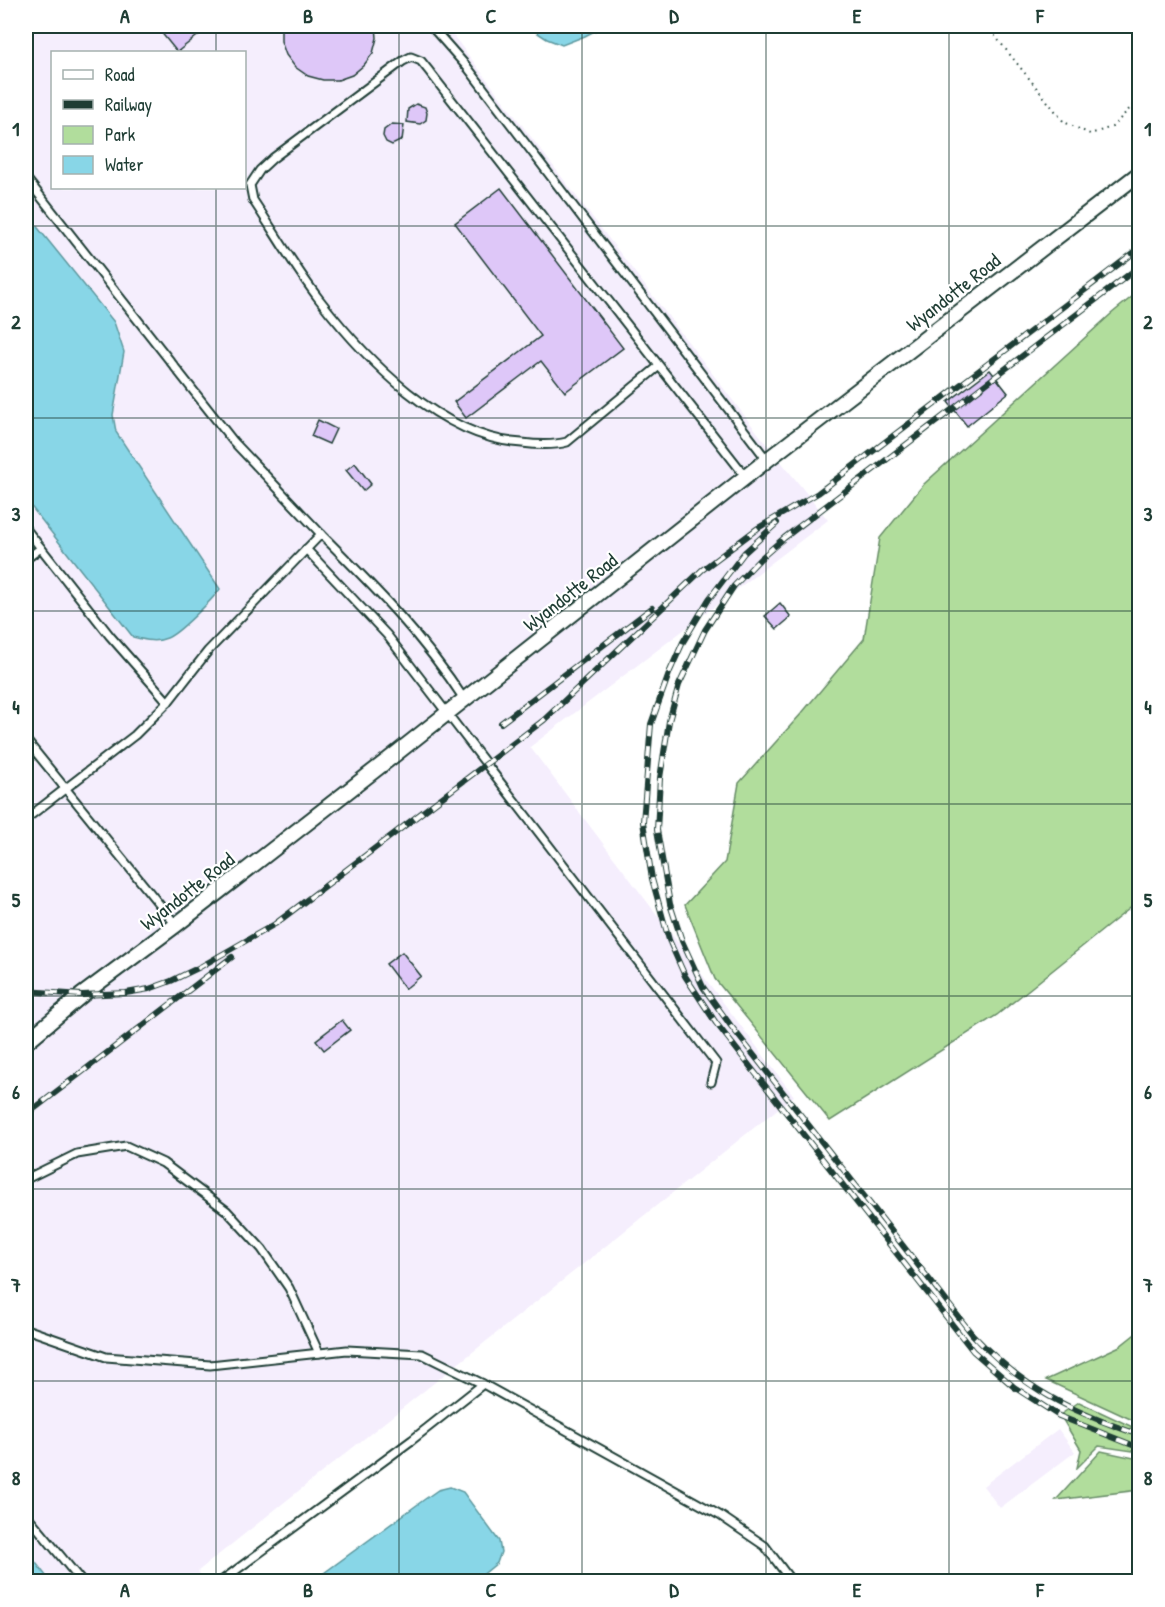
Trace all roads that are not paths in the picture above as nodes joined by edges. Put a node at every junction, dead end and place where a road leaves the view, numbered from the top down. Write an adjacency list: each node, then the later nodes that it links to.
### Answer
1 (431, 26): 5 (lane)
2 (1140, 173): 5 (street, Wyandotte Road)
3 (26, 178): 8 (lane)
4 (659, 366): 4 (lane); 6 (lane)
5 (767, 460): 6 (street, Wyandotte Road)
6 (746, 477): 12 (street, Wyandotte Road)
7 (26, 528): 9 (lane)
8 (321, 534): 10 (lane); 12 (lane)
9 (41, 548): 11 (lane); 13 (lane)
10 (306, 549): 13 (lane); 14 (lane)
11 (26, 559)
12 (465, 700): 14 (street, Wyandotte Road)
13 (168, 702): 16 (lane)
14 (446, 714): 18 (street, Wyandotte Road); 20 (lane)
15 (26, 740): 16 (lane)
16 (64, 789): 17 (lane); 18 (lane)
17 (26, 819)
18 (176, 926): 19 (street, Wyandotte Road)
19 (28, 1036)
20 (711, 1082)
21 (26, 1179): 23 (lane)
22 (26, 1329): 23 (lane)
23 (319, 1353): 24 (lane)
24 (483, 1384): 27 (lane); 28 (lane)
25 (26, 1514): 26 (lane)
26 (82, 1581)
27 (220, 1581)
28 (792, 1581)

